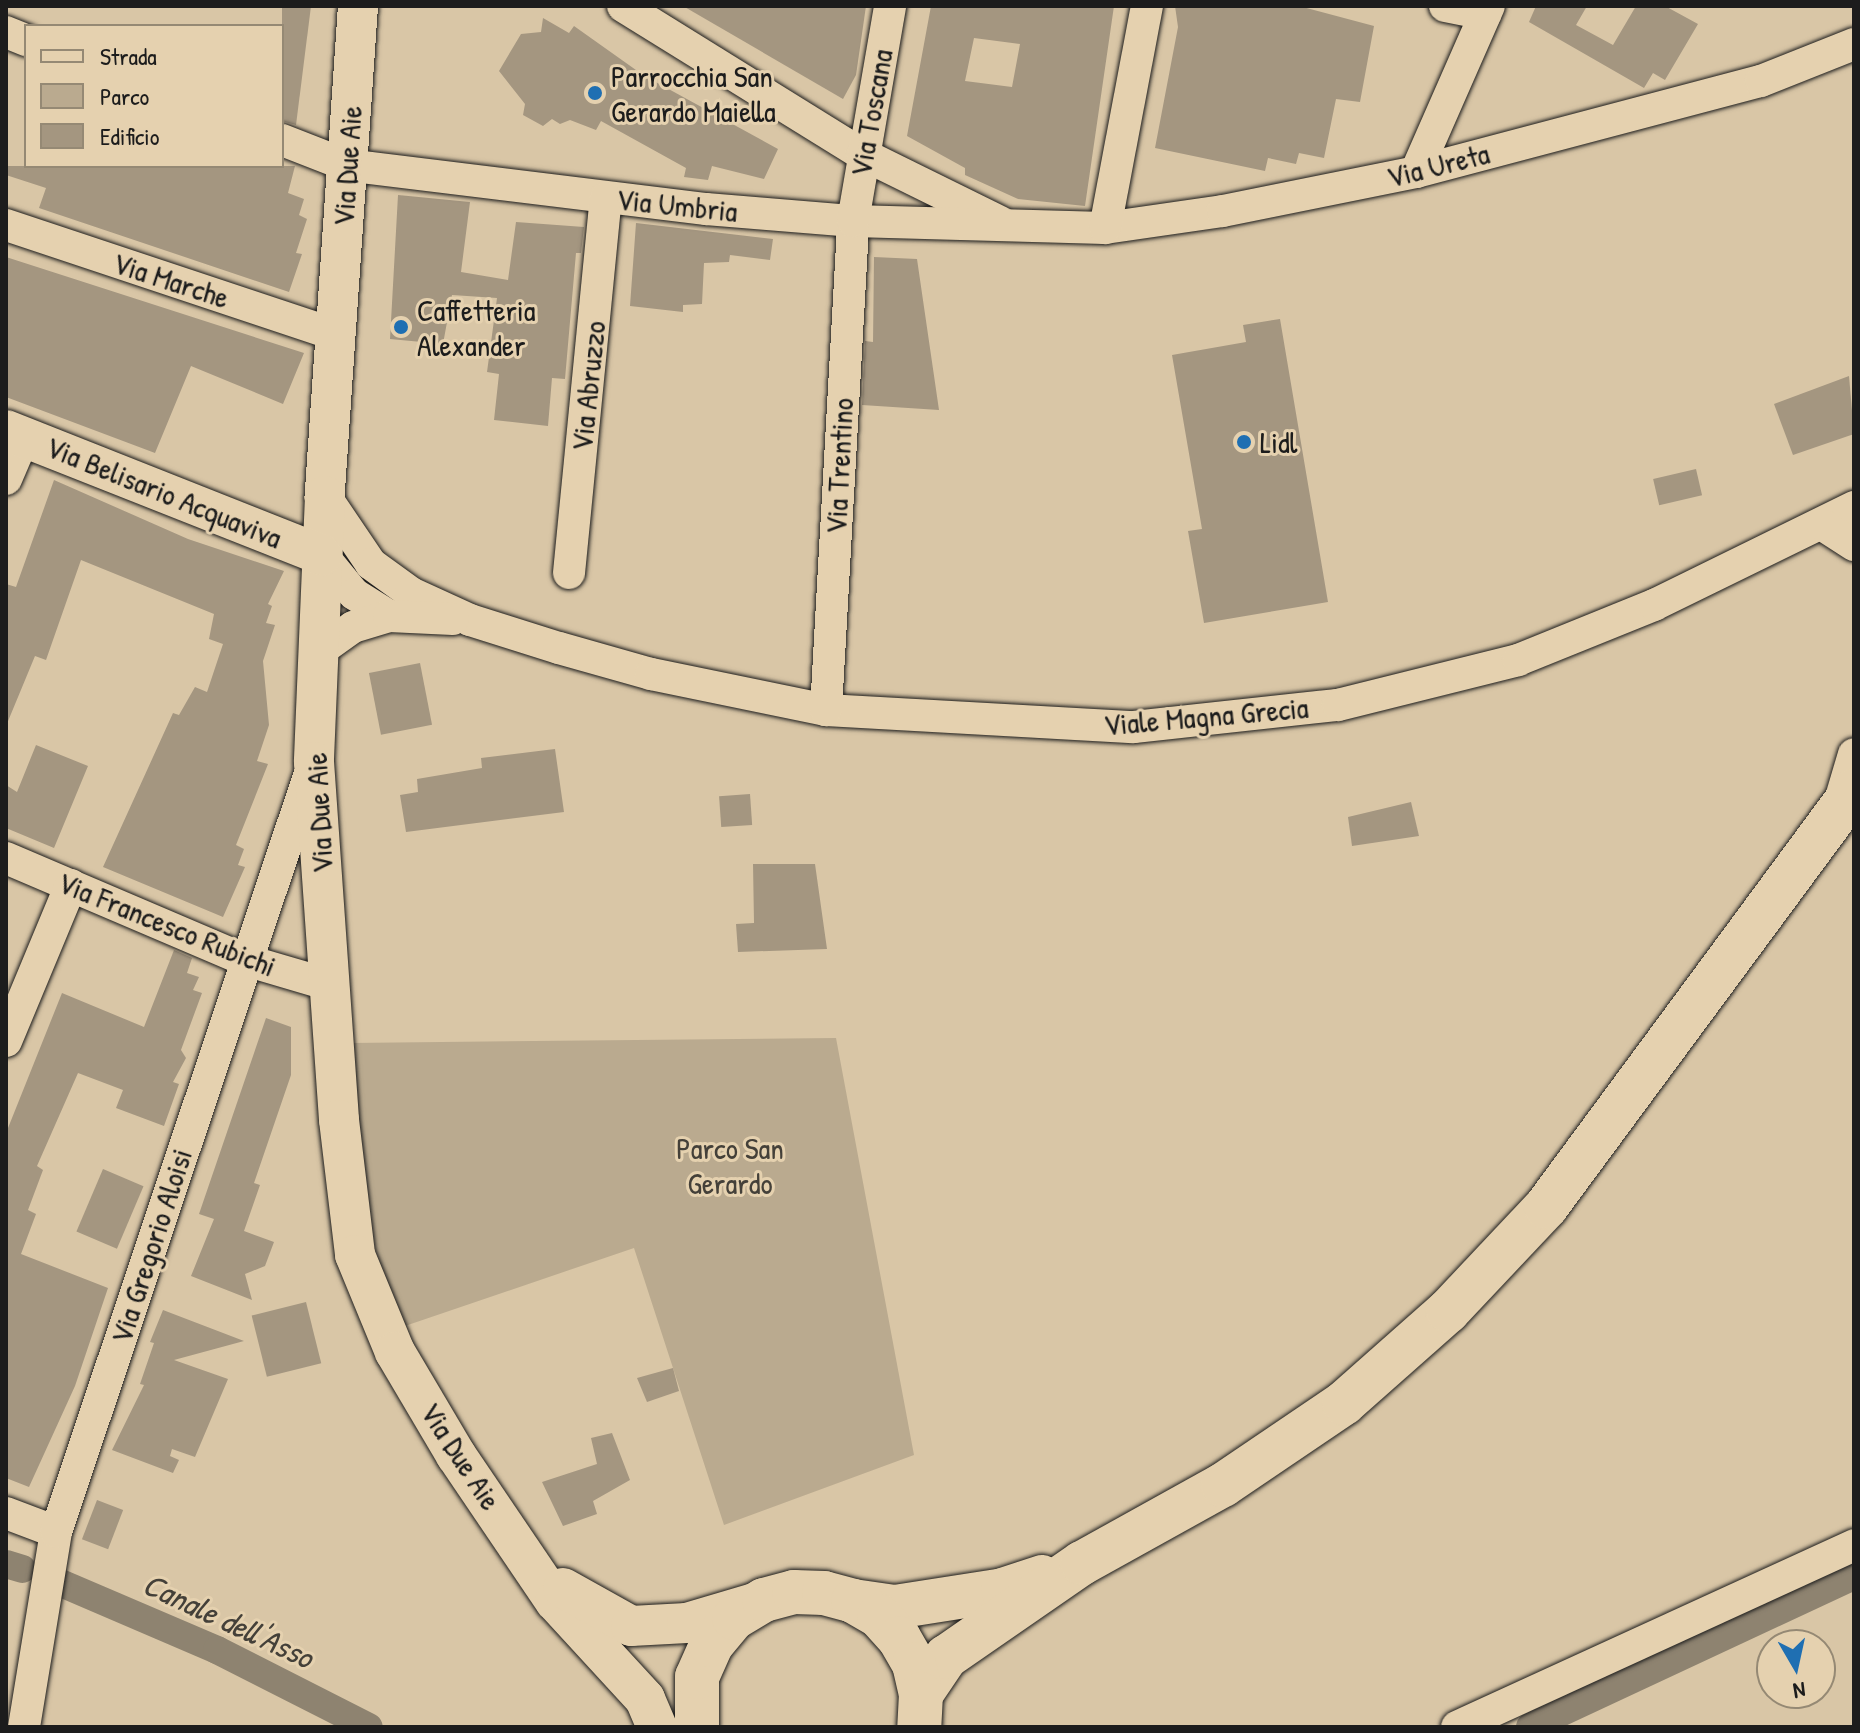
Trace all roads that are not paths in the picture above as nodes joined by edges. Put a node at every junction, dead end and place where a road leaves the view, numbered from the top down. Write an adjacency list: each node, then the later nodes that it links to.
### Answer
1 (358, 6): 10 (street, Via Due Aie)
2 (623, 6): 9 (street)
3 (890, 6): 9 (street, Via Toscana)
4 (1147, 6): 16 (street)
5 (1445, 6): 6 (street)
6 (1487, 10): 11 (street)
7 (1854, 44): 11 (street, Via Ureta)
8 (284, 141): 10 (street, Via Umbria)
9 (862, 154): 13 (street, Via Toscana); 15 (street)
10 (346, 165): 12 (street, Via Umbria); 17 (street, Via Due Aie)
11 (1416, 172): 16 (street, Via Ureta)
12 (606, 198): 13 (street, Via Umbria); 26 (street, Via Abruzzo)
13 (853, 221): 15 (street, Via Umbria); 30 (street, Via Trentino)
14 (6, 225): 17 (street, Via Marche)
15 (1010, 227): 16 (street, Via Ureta)
16 (1105, 228)
17 (337, 335): 20 (street, Via Due Aie)
18 (15, 433): 19 (street); 24 (street, Via Belisario Acquaviva)
19 (6, 479)
20 (325, 496): 24 (street, Via Due Aie); 25 (street, Viale Magna Grecia)
21 (1854, 507): 22 (street, Viale Magna Grecia)
22 (1823, 525): 23 (street); 30 (street, Viale Magna Grecia)
23 (1854, 545)
24 (322, 555): 25 (street, Viale Magna Grecia); 27 (street, Viale Magna Grecia); 29 (street, Via Due Aie)
25 (371, 564): 28 (street, Viale Magna Grecia)
26 (569, 573)
27 (389, 616): 28 (street, Viale Magna Grecia); 29 (street, Viale Magna Grecia)
28 (470, 620): 30 (street, Viale Magna Grecia)
29 (318, 652): 32 (street, Via Due Aie)
30 (826, 710)
31 (1854, 754): 33 (street)
32 (314, 762): 36 (street, Via Gregorio Aloisi); 37 (street, Via Due Aie)
33 (1845, 802): 42 (main road)
34 (6, 858): 35 (street, Via Francesco Rubichi)
35 (71, 885): 36 (street, Via Francesco Rubichi); 38 (street)
36 (245, 960): 37 (street, Via Francesco Rubichi); 40 (street, Via Gregorio Aloisi)
37 (330, 985): 43 (street, Via Due Aie)
38 (6, 1041)
39 (6, 1513): 40 (street)
40 (54, 1543): 48 (street, Via Gregorio Aloisi)
41 (1854, 1545): 49 (street)
42 (1082, 1563): 45 (main road); 46 (main road)
43 (538, 1569): 44 (street, Via Due Aie); 47 (street, Via Due Aie)
44 (764, 1600): 45 (main road); 47 (main road)
45 (853, 1601): 46 (main road)
46 (920, 1710)
47 (682, 1722)
48 (24, 1727)
49 (1457, 1727)

